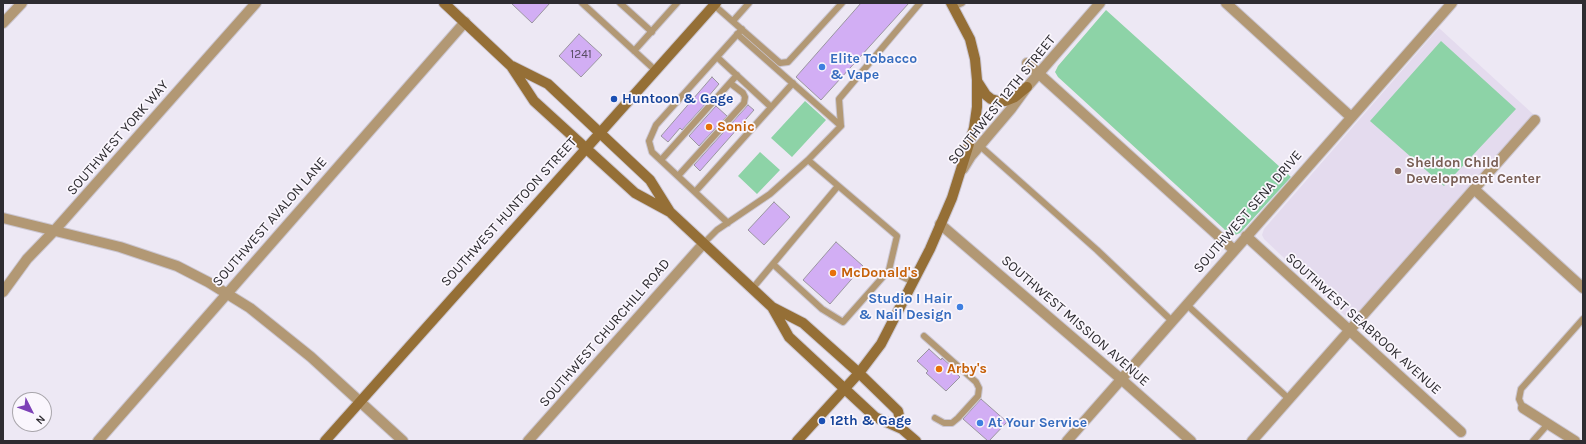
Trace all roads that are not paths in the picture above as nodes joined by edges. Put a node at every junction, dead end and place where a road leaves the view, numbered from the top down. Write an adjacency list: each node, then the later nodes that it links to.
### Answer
1 (22, 3): 17 (street)
2 (256, 3): 50 (street, SOUTHWEST YORK WAY)
3 (444, 3): 16 (main road)
4 (582, 3): 21 (lane)
5 (620, 3): 19 (lane)
6 (677, 3): 19 (lane)
7 (750, 3): 15 (lane)
8 (842, 3): 18 (lane)
9 (920, 3): 35 (lane)
10 (1100, 3): 26 (street, SOUTHWEST 12TH STREET)
11 (1452, 3): 33 (street, SOUTHWEST SENA DRIVE)
12 (715, 4): 15 (lane); 25 (main road, SOUTHWEST HUNTOON STREET)
13 (955, 4): 28 (main road)
14 (1229, 4): 33 (street)
15 (733, 21): 18 (lane)
16 (465, 22): 24 (main road); 60 (street, SOUTHWEST AVALON LANE)
17 (3, 23)
18 (742, 29): 20 (lane)
19 (652, 32): 21 (lane)
20 (737, 34): 22 (lane); 30 (lane)
21 (634, 51): 25 (lane)
22 (717, 57): 27 (lane); 39 (lane)
23 (1027, 63): 26 (street)
24 (511, 66): 36 (main road); 38 (main road)
25 (655, 70): 36 (main road, SOUTHWEST HUNTOON STREET)
26 (1038, 74): 31 (street, SOUTHWEST 12TH STREET); 53 (street)
27 (737, 75): 29 (lane); 32 (lane)
28 (977, 80): 31 (main road); 41 (main road)
29 (730, 83): 39 (lane); 42 (lane)
30 (793, 83): 32 (lane); 35 (lane)
31 (1027, 87): 37 (street, SOUTHWEST 12TH STREET)
32 (771, 107): 45 (lane)
33 (1351, 117): 51 (street, SOUTHWEST SENA DRIVE)
34 (1535, 120): 44 (street)
35 (841, 126): 40 (lane)
36 (599, 132): 38 (main road, SOUTHWEST HUNTOON STREET); 46 (main road)
37 (980, 146): 41 (street, SOUTHWEST 12TH STREET); 64 (lane)
38 (586, 148): 46 (main road); 71 (main road, SOUTHWEST HUNTOON STREET)
39 (661, 160): 42 (lane)
40 (808, 160): 43 (lane); 48 (lane)
41 (959, 174): 49 (main road, SOUTHWEST 12TH STREET)
42 (678, 176): 45 (lane)
43 (838, 186): 54 (lane); 55 (lane)
44 (1474, 188): 57 (street); 65 (street)
45 (695, 192): 48 (lane)
46 (670, 212): 52 (main road)
47 (3, 218): 50 (street)
48 (728, 223): 52 (lane)
49 (940, 224): 56 (main road, SOUTHWEST 12TH STREET); 68 (street, SOUTHWEST MISSION AVENUE)
50 (54, 231): 59 (street, SOUTHWEST YORK WAY); 60 (street)
51 (1246, 236): 53 (street, SOUTHWEST SENA DRIVE); 65 (street, SOUTHWEST SEABROOK AVENUE)
52 (704, 243): 58 (main road); 80 (street, SOUTHWEST CHURCHILL ROAD)
53 (1234, 250): 61 (street, SOUTHWEST SENA DRIVE)
54 (774, 265): 55 (lane); 58 (lane)
55 (890, 270): 56 (lane)
56 (913, 282): 67 (main road, SOUTHWEST 12TH STREET)
57 (1583, 288)
58 (752, 289): 62 (main road)
59 (3, 292)
60 (227, 293): 71 (street); 77 (street, SOUTHWEST AVALON LANE)
61 (1186, 304): 64 (street, SOUTHWEST SENA DRIVE); 70 (lane)
62 (772, 307): 67 (main road); 69 (main road)
63 (1583, 319): 72 (lane)
64 (1172, 321): 68 (street, SOUTHWEST SENA DRIVE)
65 (1349, 330): 70 (street); 76 (street, SOUTHWEST SEABROOK AVENUE)
66 (924, 336): 73 (lane)
67 (859, 373): 69 (main road, SOUTHWEST 12TH STREET); 75 (main road)
68 (1121, 379): 83 (street, SOUTHWEST SENA DRIVE); 84 (street, SOUTHWEST MISSION AVENUE)
69 (845, 389): 75 (main road); 81 (main road, SOUTHWEST 12TH STREET)
70 (1289, 399): 85 (street)
71 (360, 401): 78 (main road, SOUTHWEST HUNTOON STREET); 79 (street)
72 (1523, 408): 74 (street)
73 (935, 418)
74 (1548, 424): 86 (lane); 87 (street)
75 (902, 429): 82 (main road)
76 (1461, 432)
77 (98, 441)
78 (324, 441)
79 (403, 441)
80 (528, 441)
81 (797, 441)
82 (916, 441)
83 (1067, 441)
84 (1190, 441)
85 (1252, 441)
86 (1532, 441)
87 (1575, 441)

